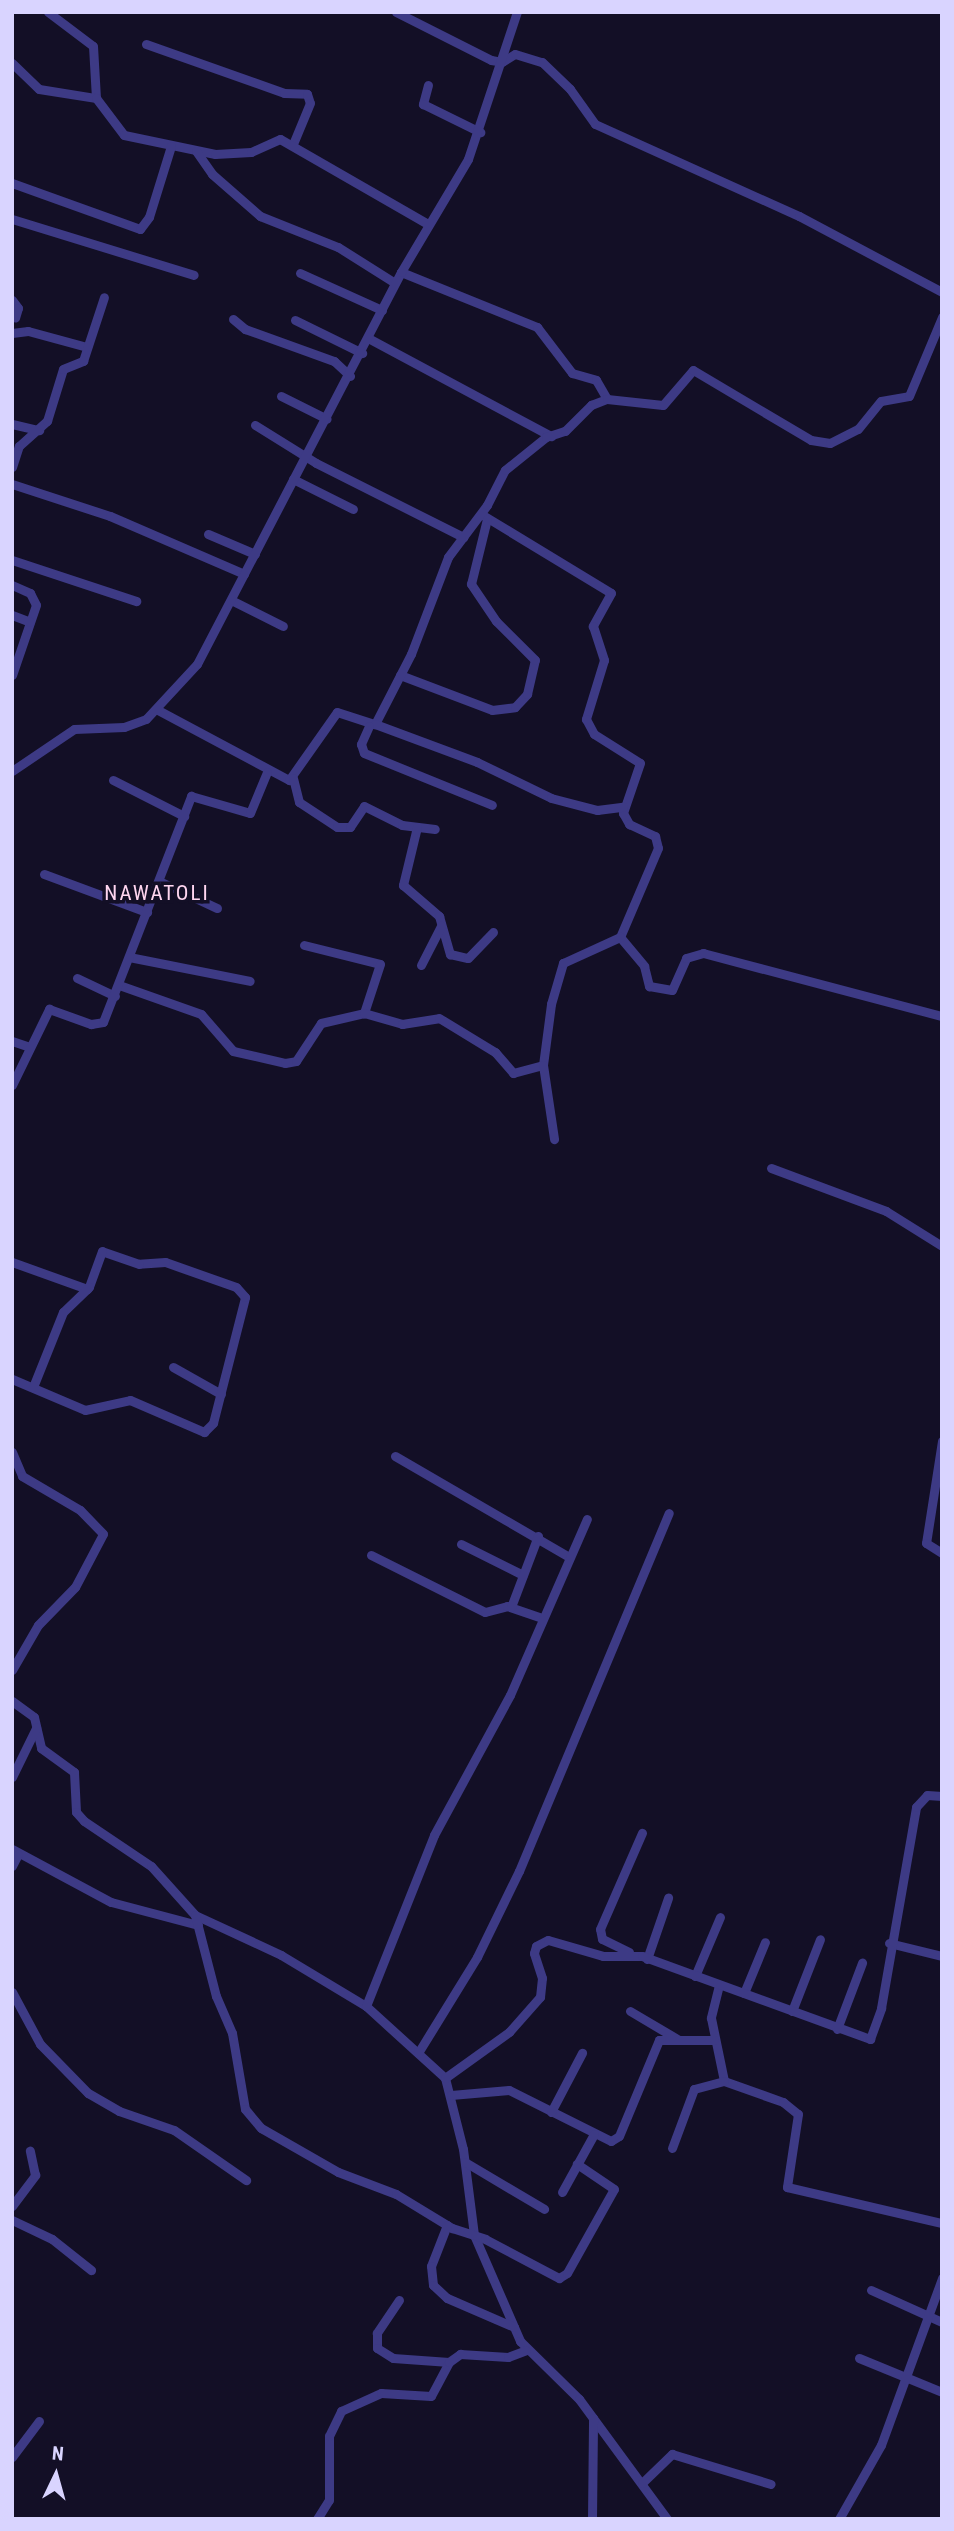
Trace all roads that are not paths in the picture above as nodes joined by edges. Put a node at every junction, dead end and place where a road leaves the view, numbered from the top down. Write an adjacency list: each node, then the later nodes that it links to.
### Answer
1 (48, 12): 8 (street)
2 (396, 12): 5 (street)
3 (516, 12): 5 (street)
4 (146, 44): 10 (street)
5 (502, 62): 9 (street); 20 (street)
6 (12, 64): 8 (street)
7 (428, 85): 9 (street)
8 (96, 98): 11 (street)
9 (480, 132): 15 (street)
10 (293, 144): 12 (street); 15 (street)
11 (171, 146): 12 (street); 13 (street)
12 (196, 151): 19 (street)
13 (12, 183)
14 (12, 219): 18 (street)
15 (428, 224): 16 (street)
16 (401, 272): 19 (street); 34 (street)
17 (300, 273): 23 (street)
18 (194, 275)
19 (395, 283): 23 (street)
20 (942, 292)
21 (104, 297): 30 (street)
22 (12, 300): 25 (street)
23 (382, 310): 29 (street)
24 (942, 317): 34 (street)
25 (15, 318)
26 (233, 319): 32 (street)
27 (295, 320): 31 (street)
28 (12, 333): 30 (street)
29 (368, 338): 31 (street); 39 (street)
30 (87, 347): 38 (street)
31 (362, 353): 32 (street)
32 (350, 376): 35 (street)
33 (281, 396): 35 (street)
34 (607, 398): 39 (street)
35 (327, 419): 40 (street)
36 (12, 424): 38 (street)
37 (255, 425): 40 (street)
38 (39, 429): 41 (street)
39 (551, 436): 45 (street)
40 (306, 456): 42 (street); 47 (street)
41 (12, 467)
42 (292, 479): 44 (street); 48 (street)
43 (12, 484): 50 (street)
44 (353, 509)
45 (484, 517): 47 (street); 58 (street); 66 (street)
46 (208, 534): 48 (street)
47 (463, 537): 58 (street)
48 (255, 554): 50 (street)
49 (12, 560): 53 (street)
50 (244, 574): 52 (street)
51 (12, 585): 55 (street)
52 (231, 600): 56 (street); 59 (street)
53 (136, 601)
54 (12, 615): 55 (street)
55 (30, 622): 57 (street)
56 (283, 626)
57 (12, 675)
58 (400, 675): 60 (street)
59 (156, 709): 61 (street); 62 (street)
60 (372, 725): 63 (street); 65 (street); 66 (street)
61 (12, 771)
62 (267, 772): 63 (street); 67 (street)
63 (293, 778): 68 (street)
64 (113, 780): 67 (street)
65 (492, 805)
66 (623, 807): 76 (street)
67 (184, 816): 71 (street)
68 (417, 827): 69 (street); 74 (street)
69 (435, 829)
70 (44, 874): 73 (street)
71 (159, 881): 72 (street); 73 (street)
72 (217, 908)
73 (147, 912): 78 (street)
74 (442, 923): 75 (street); 79 (street)
75 (493, 932)
76 (620, 937): 85 (street); 88 (street)
77 (304, 945): 84 (street)
78 (129, 957): 81 (street); 82 (street)
79 (421, 965)
80 (78, 978): 83 (street)
81 (250, 981)
82 (119, 985): 83 (street); 84 (street)
83 (115, 996): 87 (street)
84 (364, 1013): 88 (street)
85 (942, 1016)
86 (12, 1041): 87 (street)
87 (29, 1047): 89 (street)
88 (543, 1065): 90 (street)
89 (12, 1085)
90 (554, 1139)
91 (771, 1168): 92 (street)
92 (942, 1246)
93 (12, 1262): 94 (street)
94 (87, 1289): 97 (street); 98 (street)
95 (173, 1367): 98 (street)
96 (12, 1379): 97 (street)
97 (33, 1387): 98 (street)
98 (221, 1394)
99 (942, 1441): 106 (street)
100 (12, 1452): 112 (street)
101 (394, 1456): 104 (street)
102 (669, 1513): 141 (street)
103 (587, 1519): 108 (street)
104 (538, 1536): 108 (street); 109 (street)
105 (461, 1544): 109 (street)
106 (942, 1553)
107 (371, 1555): 110 (street)
108 (569, 1557): 111 (street)
109 (523, 1576): 110 (street)
110 (511, 1607): 111 (street)
111 (542, 1618): 135 (street)
112 (12, 1670)
113 (12, 1701): 114 (street)
114 (37, 1725): 115 (street); 121 (street)
115 (12, 1777)
116 (942, 1796): 126 (street)
117 (642, 1833): 127 (street)
118 (15, 1852): 119 (street); 123 (street)
119 (12, 1866)
120 (668, 1898): 129 (street)
121 (195, 1915): 123 (street); 135 (street)
122 (720, 1917): 131 (street)
123 (198, 1925): 158 (street)
124 (820, 1939): 137 (street)
125 (765, 1942): 134 (street)
126 (889, 1943): 128 (street); 138 (street)
127 (631, 1953): 129 (street); 143 (street)
128 (942, 1956)
129 (647, 1959): 131 (street)
130 (862, 1963): 138 (street)
131 (695, 1976): 132 (street)
132 (719, 1985): 134 (street); 140 (street)
133 (12, 1993): 152 (street)
134 (744, 1993): 137 (street)
135 (366, 2006): 141 (street)
136 (630, 2011): 139 (street)
137 (792, 2011): 138 (street)
138 (837, 2029)
139 (679, 2040): 140 (street); 147 (street)
140 (713, 2040): 144 (street)
141 (418, 2053): 143 (street)
142 (582, 2053): 146 (street)
143 (445, 2078): 145 (street)
144 (724, 2081): 148 (street); 157 (street)
145 (452, 2095): 146 (street); 150 (street)
146 (551, 2112): 147 (street)
147 (594, 2134): 151 (street)
148 (672, 2148)
149 (30, 2151): 154 (street)
150 (465, 2162): 155 (street); 159 (street)
151 (578, 2164): 153 (street); 159 (street)
152 (246, 2180)
153 (562, 2192)
154 (12, 2206)
155 (544, 2209)
156 (12, 2220): 160 (street)
157 (942, 2223)
158 (447, 2225): 159 (street); 166 (street)
159 (474, 2235): 166 (street)
160 (91, 2270)
161 (942, 2278): 164 (street)
162 (871, 2290): 164 (street)
163 (399, 2300): 169 (street)
164 (928, 2316): 165 (street); 170 (street)
165 (942, 2322)
166 (514, 2327): 167 (street)
167 (526, 2350): 169 (street); 172 (street)
168 (859, 2358): 170 (street)
169 (449, 2362): 177 (street)
170 (905, 2378): 171 (street); 180 (street)
171 (942, 2392)
172 (593, 2418): 175 (street); 178 (street)
173 (39, 2421): 174 (street)
174 (12, 2457)
175 (642, 2483): 176 (street); 179 (street)
176 (771, 2484)
177 (317, 2519)
178 (593, 2519)
179 (667, 2519)
180 (839, 2519)

